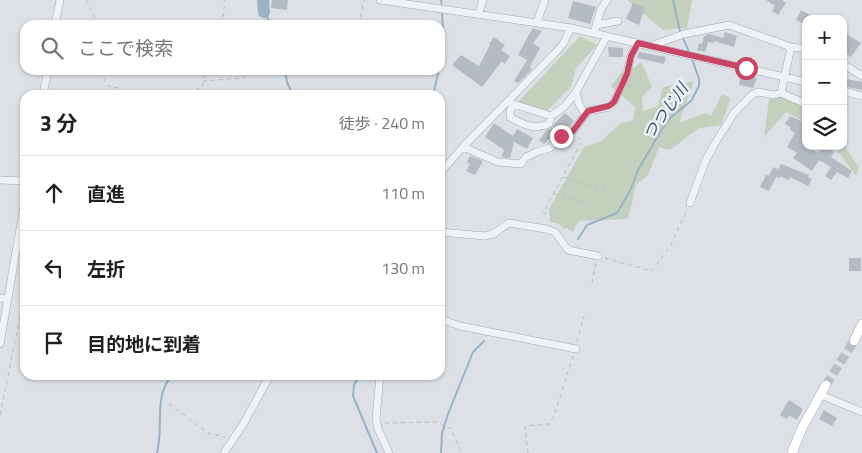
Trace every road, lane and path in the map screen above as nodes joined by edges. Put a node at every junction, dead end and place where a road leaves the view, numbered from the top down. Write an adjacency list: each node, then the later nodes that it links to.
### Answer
1 (60, 0): 11 (street)
2 (86, 0): 12 (path)
3 (225, 0): 13 (path)
4 (364, 0): 14 (path)
5 (380, 0): 9 (street)
6 (483, 0): 10 (street)
7 (545, 0): 16 (street)
8 (607, 0): 17 (street)
9 (418, 2): 10 (street)
10 (479, 13): 16 (street)
11 (56, 20)
12 (96, 20)
13 (223, 20)
14 (360, 20)
15 (618, 21): 17 (street)
16 (537, 22): 18 (street)
17 (596, 25): 19 (street)
18 (571, 28): 19 (street); 42 (street)
19 (594, 33): 20 (street)
20 (607, 36): 21 (street); 37 (street)
21 (638, 43): 22 (street); 43 (street)
22 (652, 46): 23 (street); 30 (street)
23 (791, 47): 24 (street); 30 (street)
24 (802, 48)
25 (847, 67): 31 (street)
26 (47, 75): 34 (street)
27 (104, 75): 35 (path)
28 (204, 75): 33 (path)
29 (247, 75): 33 (path)
30 (784, 76): 32 (street); 39 (street)
31 (862, 76)
32 (802, 81)
33 (203, 82): 36 (path)
34 (44, 90)
35 (120, 90)
36 (196, 90)
37 (576, 92): 43 (street); 44 (street)
38 (847, 92): 40 (street)
39 (781, 93): 41 (street); 53 (street)
40 (862, 96)
41 (802, 102)
42 (510, 104): 44 (street); 44 (street); 46 (street)
43 (585, 114): 45 (street)
44 (551, 116)
45 (573, 131): 46 (street); 48 (path)
46 (463, 147): 47 (street)
47 (445, 168)
48 (563, 176): 51 (path); 52 (path)
49 (0, 180): 50 (street)
50 (20, 181)
51 (606, 190)
52 (554, 193): 54 (path); 55 (path)
53 (690, 203): 58 (path)
54 (587, 204)
55 (568, 221)
56 (20, 224): 60 (street)
57 (445, 232): 58 (street)
58 (598, 256): 59 (path)
59 (592, 283)
60 (4, 299): 66 (street)
61 (20, 312): 74 (path)
62 (584, 316): 67 (path)
63 (445, 321): 67 (street)
64 (862, 324): 65 (main road)
65 (854, 341)
66 (0, 344)
67 (576, 349): 80 (path)
68 (267, 380): 76 (street)
69 (380, 380): 75 (street)
70 (826, 385): 71 (main road)
71 (821, 395): 73 (street); 81 (main road)
72 (169, 404): 76 (path)
73 (862, 412)
74 (0, 415)
75 (377, 423): 78 (street); 79 (path)
76 (233, 439): 77 (street)
77 (224, 453)
78 (389, 453)
79 (462, 453)
80 (528, 453)
81 (792, 453)

